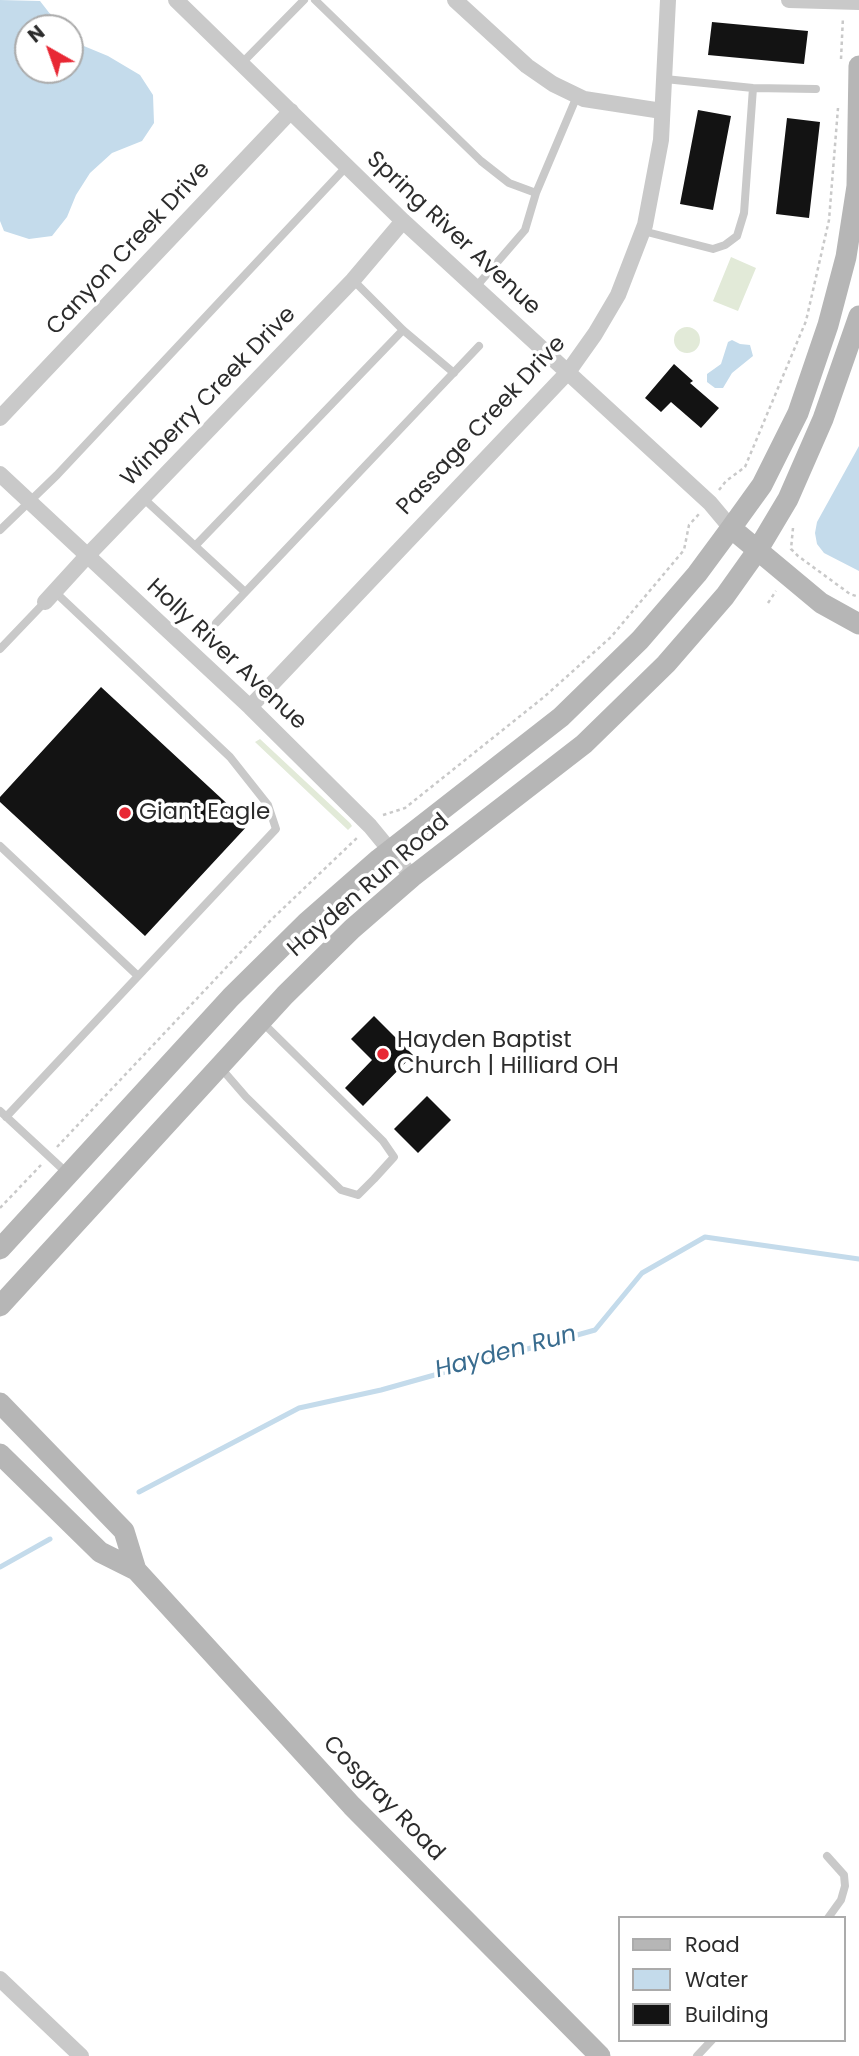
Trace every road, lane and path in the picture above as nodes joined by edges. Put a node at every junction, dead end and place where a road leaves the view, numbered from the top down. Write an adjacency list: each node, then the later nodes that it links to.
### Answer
1 (176, 0): 8 (street, Spring River Avenue)
2 (304, 0): 8 (lane)
3 (315, 0): 18 (lane)
4 (455, 0): 13 (street)
5 (668, 0): 10 (street, Passage Creek Drive)
6 (789, 0): 7 (street)
7 (851, 2): 9 (path)
8 (242, 63): 15 (street, Spring River Avenue)
9 (850, 68): 35 (main road, Hayden Run Road)
10 (665, 79): 11 (lane); 16 (street, Passage Creek Drive)
11 (753, 88): 12 (lane); 20 (lane)
12 (816, 89)
13 (577, 96): 16 (street); 18 (lane)
14 (839, 96): 30 (path)
15 (291, 111): 17 (street, Spring River Avenue); 28 (street, Canyon Creek Drive)
16 (663, 111): 20 (street, Passage Creek Drive)
17 (348, 165): 19 (street, Spring River Avenue); 32 (lane)
18 (536, 194): 22 (lane)
19 (402, 221): 21 (street, Winberry Creek Drive); 22 (street, Spring River Avenue)
20 (643, 231): 26 (street, Passage Creek Drive)
21 (353, 280): 24 (lane); 31 (street, Winberry Creek Drive)
22 (475, 288): 26 (street, Spring River Avenue)
23 (859, 316): 38 (main road, Hayden Run Road)
24 (403, 330): 27 (lane); 37 (lane)
25 (479, 346): 27 (lane)
26 (568, 372): 35 (street, Spring River Avenue); 46 (street, Passage Creek Drive)
27 (454, 373): 40 (lane)
28 (0, 418)
29 (0, 474): 32 (street, Holly River Avenue)
30 (721, 488)
31 (143, 498): 37 (lane); 39 (street, Winberry Creek Drive)
32 (28, 500): 36 (lane); 39 (street, Holly River Avenue)
33 (695, 518): 47 (path)
34 (797, 520): 42 (path)
35 (731, 528): 38 (main road); 50 (main road, Hayden Run Road)
36 (0, 530)
37 (195, 546): 40 (lane)
38 (757, 551): 44 (main road); 51 (main road, Hayden Run Road)
39 (87, 556): 41 (street, Winberry Creek Drive); 46 (street, Holly River Avenue)
40 (245, 592): 43 (lane)
41 (50, 597): 45 (lane); 52 (lane)
42 (859, 597)
43 (216, 623)
44 (859, 624)
45 (0, 649)
46 (250, 707): 50 (street, Holly River Avenue)
47 (382, 817)
48 (357, 837): 56 (path)
49 (0, 846): 52 (lane)
50 (390, 850): 51 (street, Holly River Avenue); 58 (main road, Hayden Run Road)
51 (412, 877): 53 (main road, Hayden Run Road)
52 (138, 976): 55 (lane)
53 (261, 1021): 54 (main road, Hayden Run Road); 54 (lane)
54 (220, 1067): 61 (main road, Hayden Run Road)
55 (3, 1114): 58 (lane)
56 (68, 1136)
57 (35, 1172): 59 (path)
58 (69, 1174): 60 (main road, Hayden Run Road)
59 (0, 1208)
60 (0, 1249)
61 (0, 1306)
62 (0, 1403): 64 (main road, Cosgray Road)
63 (0, 1454): 64 (main road, Cosgray Road)
64 (136, 1570): 70 (main road, Cosgray Road)
65 (827, 1856): 66 (lane)
66 (829, 1916)
67 (0, 1979): 69 (street)
68 (710, 2042): 71 (lane)
69 (81, 2056)
70 (600, 2056)
71 (697, 2056)

